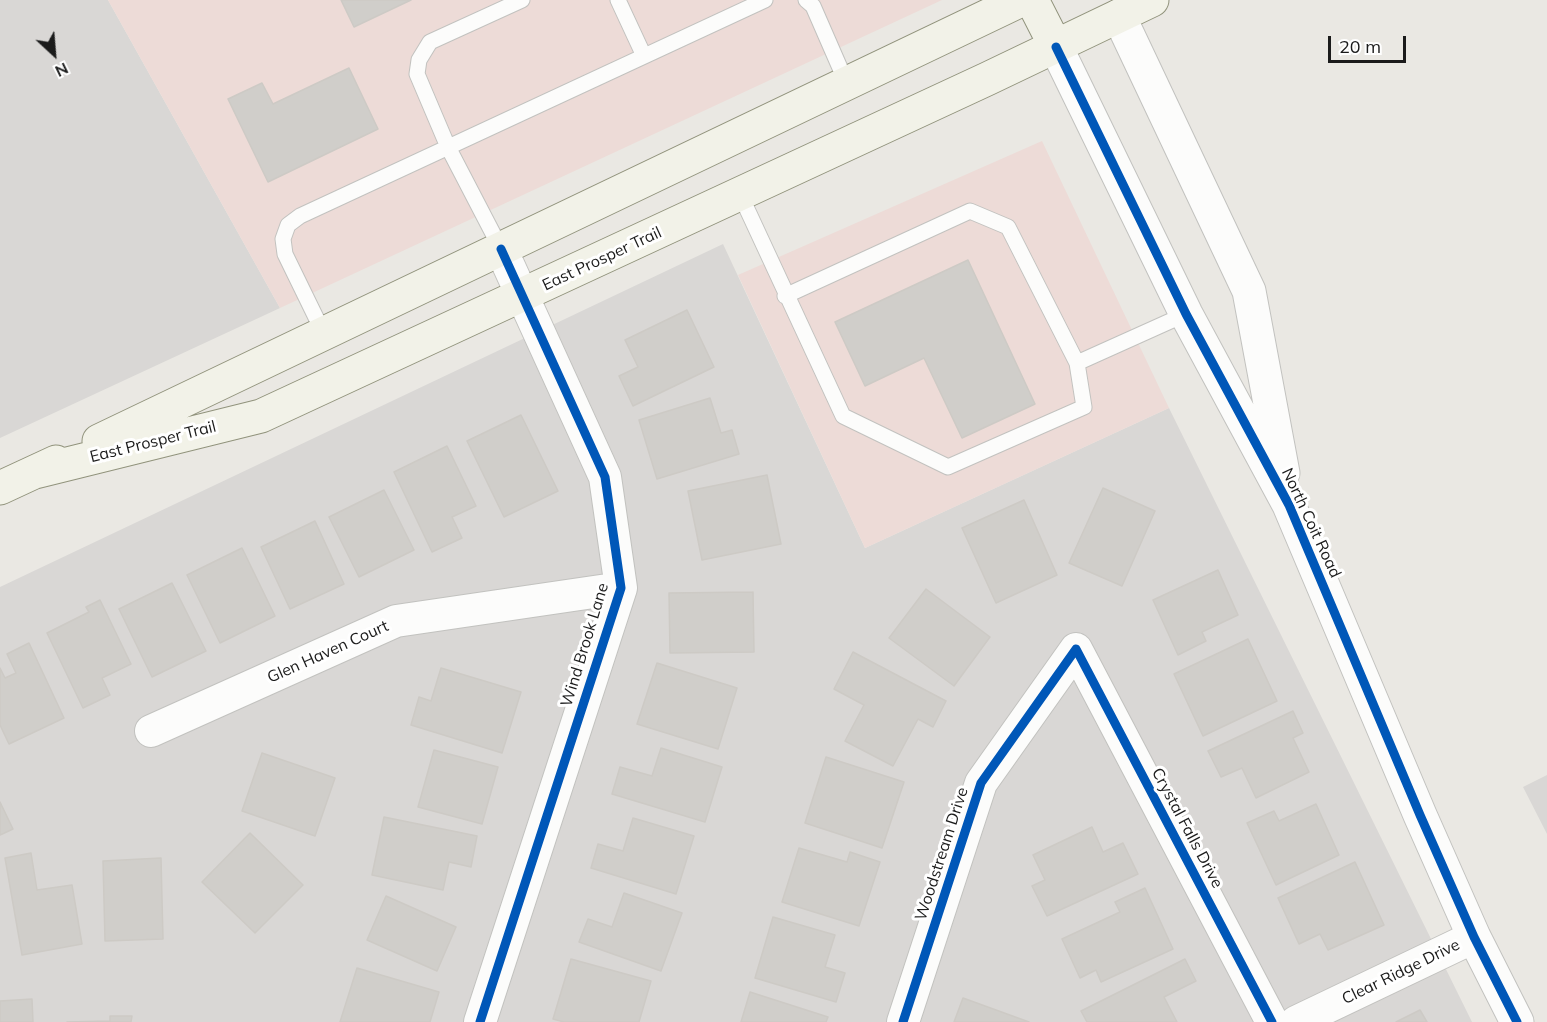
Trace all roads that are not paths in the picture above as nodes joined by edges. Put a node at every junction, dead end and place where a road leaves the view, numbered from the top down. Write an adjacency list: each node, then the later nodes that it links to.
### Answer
1 (522, 0): 12 (lane)
2 (618, 0): 10 (lane)
3 (765, 0): 10 (lane)
4 (806, 0): 11 (lane)
5 (1021, 0): 11 (main road, East Prosper Trail)
6 (1032, 0): 9 (main road, North Coit Road)
7 (1152, 0): 8 (main road, East Prosper Trail)
8 (1116, 8): 9 (main road, East Prosper Trail); 22 (street, North Coit Road)
9 (1056, 47): 13 (main road, East Prosper Trail); 17 (street, North Coit Road)
10 (644, 56): 12 (lane)
11 (848, 84): 14 (main road, East Prosper Trail)
12 (448, 147): 14 (lane); 18 (lane)
13 (740, 194): 15 (main road, East Prosper Trail); 16 (lane)
14 (501, 249): 15 (street, Wind Brook Lane); 18 (main road, East Prosper Trail)
15 (522, 296): 20 (main road, East Prosper Trail); 23 (street, Wind Brook Lane)
16 (785, 296): 19 (lane); 19 (lane)
17 (1186, 314): 19 (lane); 22 (street, North Coit Road)
18 (324, 334): 20 (main road, East Prosper Trail)
19 (1077, 363)
20 (35, 472): 21 (main road, East Prosper Trail)
21 (0, 488)
22 (1289, 505): 26 (street, North Coit Road)
23 (621, 588): 25 (street, Glen Haven Court); 27 (street, Wind Brook Lane)
24 (1076, 649): 28 (street, Woodstream Drive); 29 (street, Crystal Falls Drive)
25 (151, 731)
26 (1474, 937): 30 (street, Clear Ridge Drive); 31 (street, North Coit Road)
27 (480, 1022)
28 (903, 1022)
29 (1272, 1022)
30 (1296, 1022)
31 (1516, 1022)

